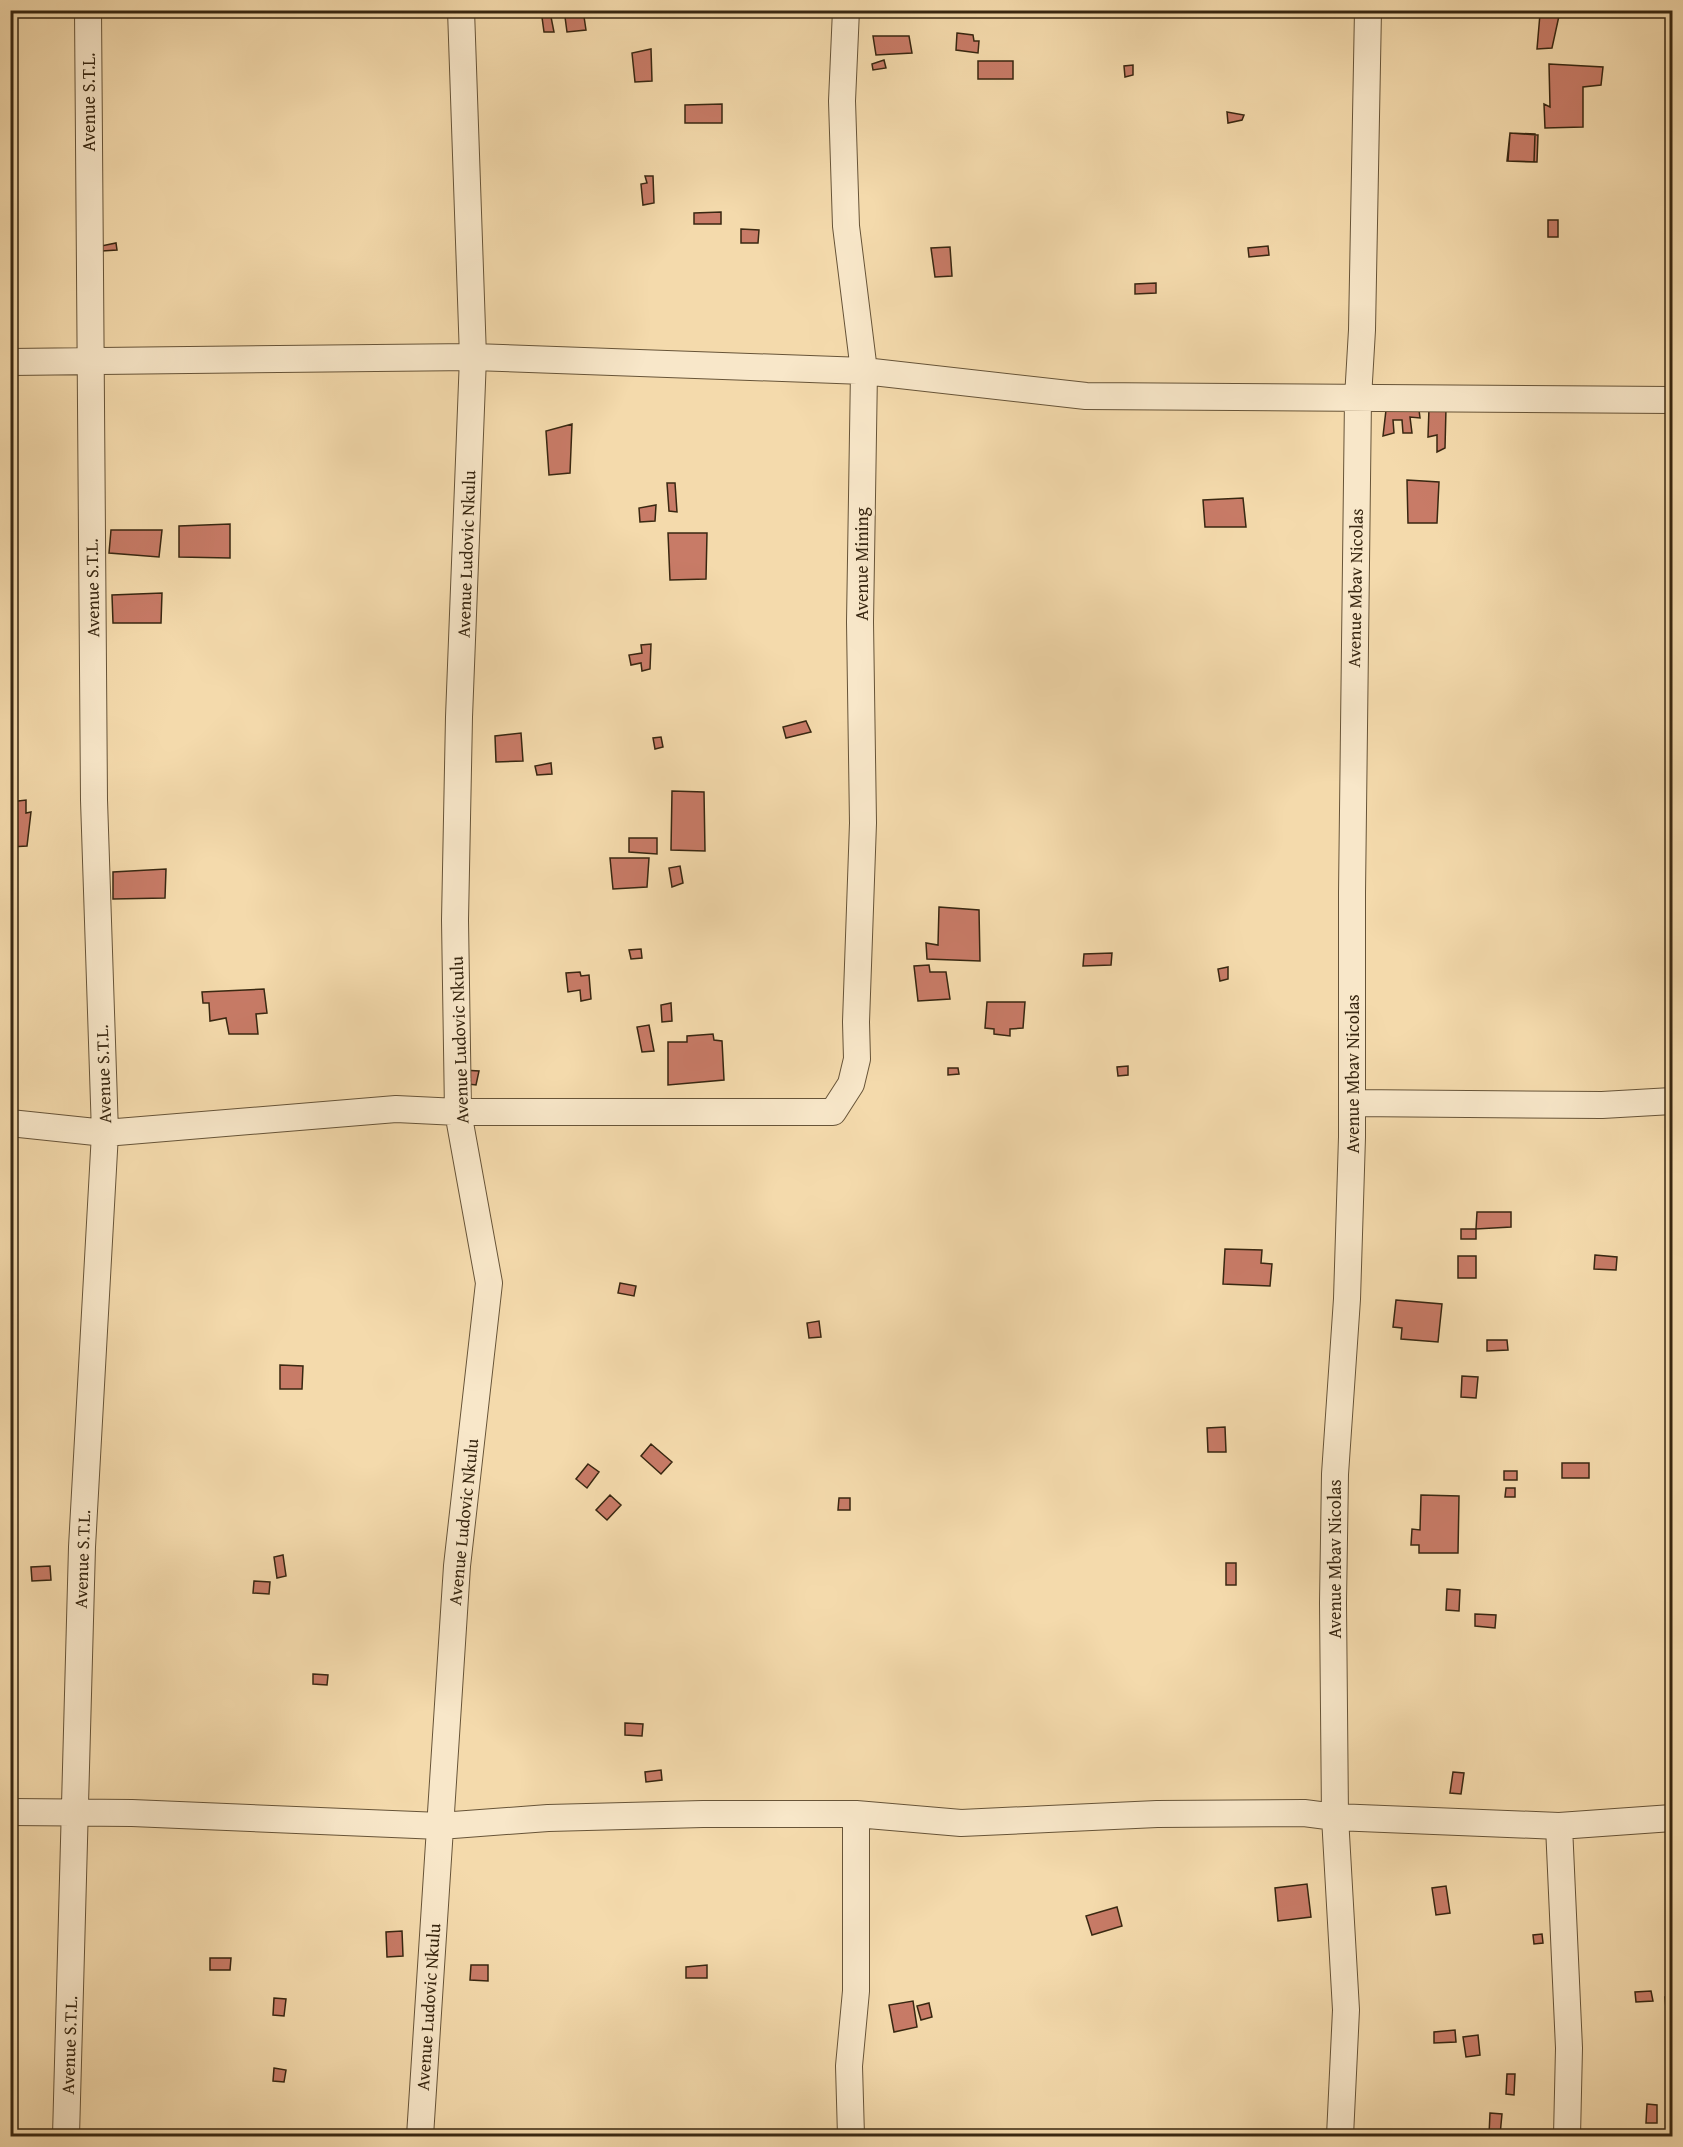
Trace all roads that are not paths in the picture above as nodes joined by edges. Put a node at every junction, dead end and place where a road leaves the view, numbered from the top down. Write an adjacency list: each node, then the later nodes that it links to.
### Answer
1 (88, 10): 6 (street, Avenue S.T.L.)
2 (461, 10): 5 (street, Avenue Ludovic Nkulu)
3 (846, 10): 8 (street, Avenue Mining)
4 (1368, 10): 9 (street, Avenue Mbav Nicolas)
5 (473, 357): 6 (street); 8 (street); 13 (street, Avenue Ludovic Nkulu)
6 (90, 359): 7 (street); 15 (street, Avenue S.T.L.)
7 (10, 362)
8 (864, 371): 9 (street); 13 (street, Avenue Mining)
9 (1358, 398): 10 (street); 12 (street, Avenue Mbav Nicolas)
10 (1672, 400)
11 (1672, 1101): 12 (street)
12 (1352, 1103): 19 (street, Avenue Mbav Nicolas)
13 (458, 1112): 15 (street); 21 (street, Avenue Ludovic Nkulu)
14 (10, 1123): 15 (street)
15 (105, 1133): 18 (street, Avenue S.T.L.)
16 (10, 1812): 18 (street)
17 (856, 1814): 19 (street); 21 (street); 25 (street)
18 (73, 1815): 21 (street); 23 (street, Avenue S.T.L.)
19 (1335, 1816): 22 (street); 26 (street, Avenue Mbav Nicolas)
20 (1672, 1818): 22 (street)
21 (440, 1826): 24 (street, Avenue Ludovic Nkulu)
22 (1559, 1826): 27 (street)
23 (66, 2136)
24 (420, 2136)
25 (851, 2136)
26 (1340, 2136)
27 (1567, 2136)

